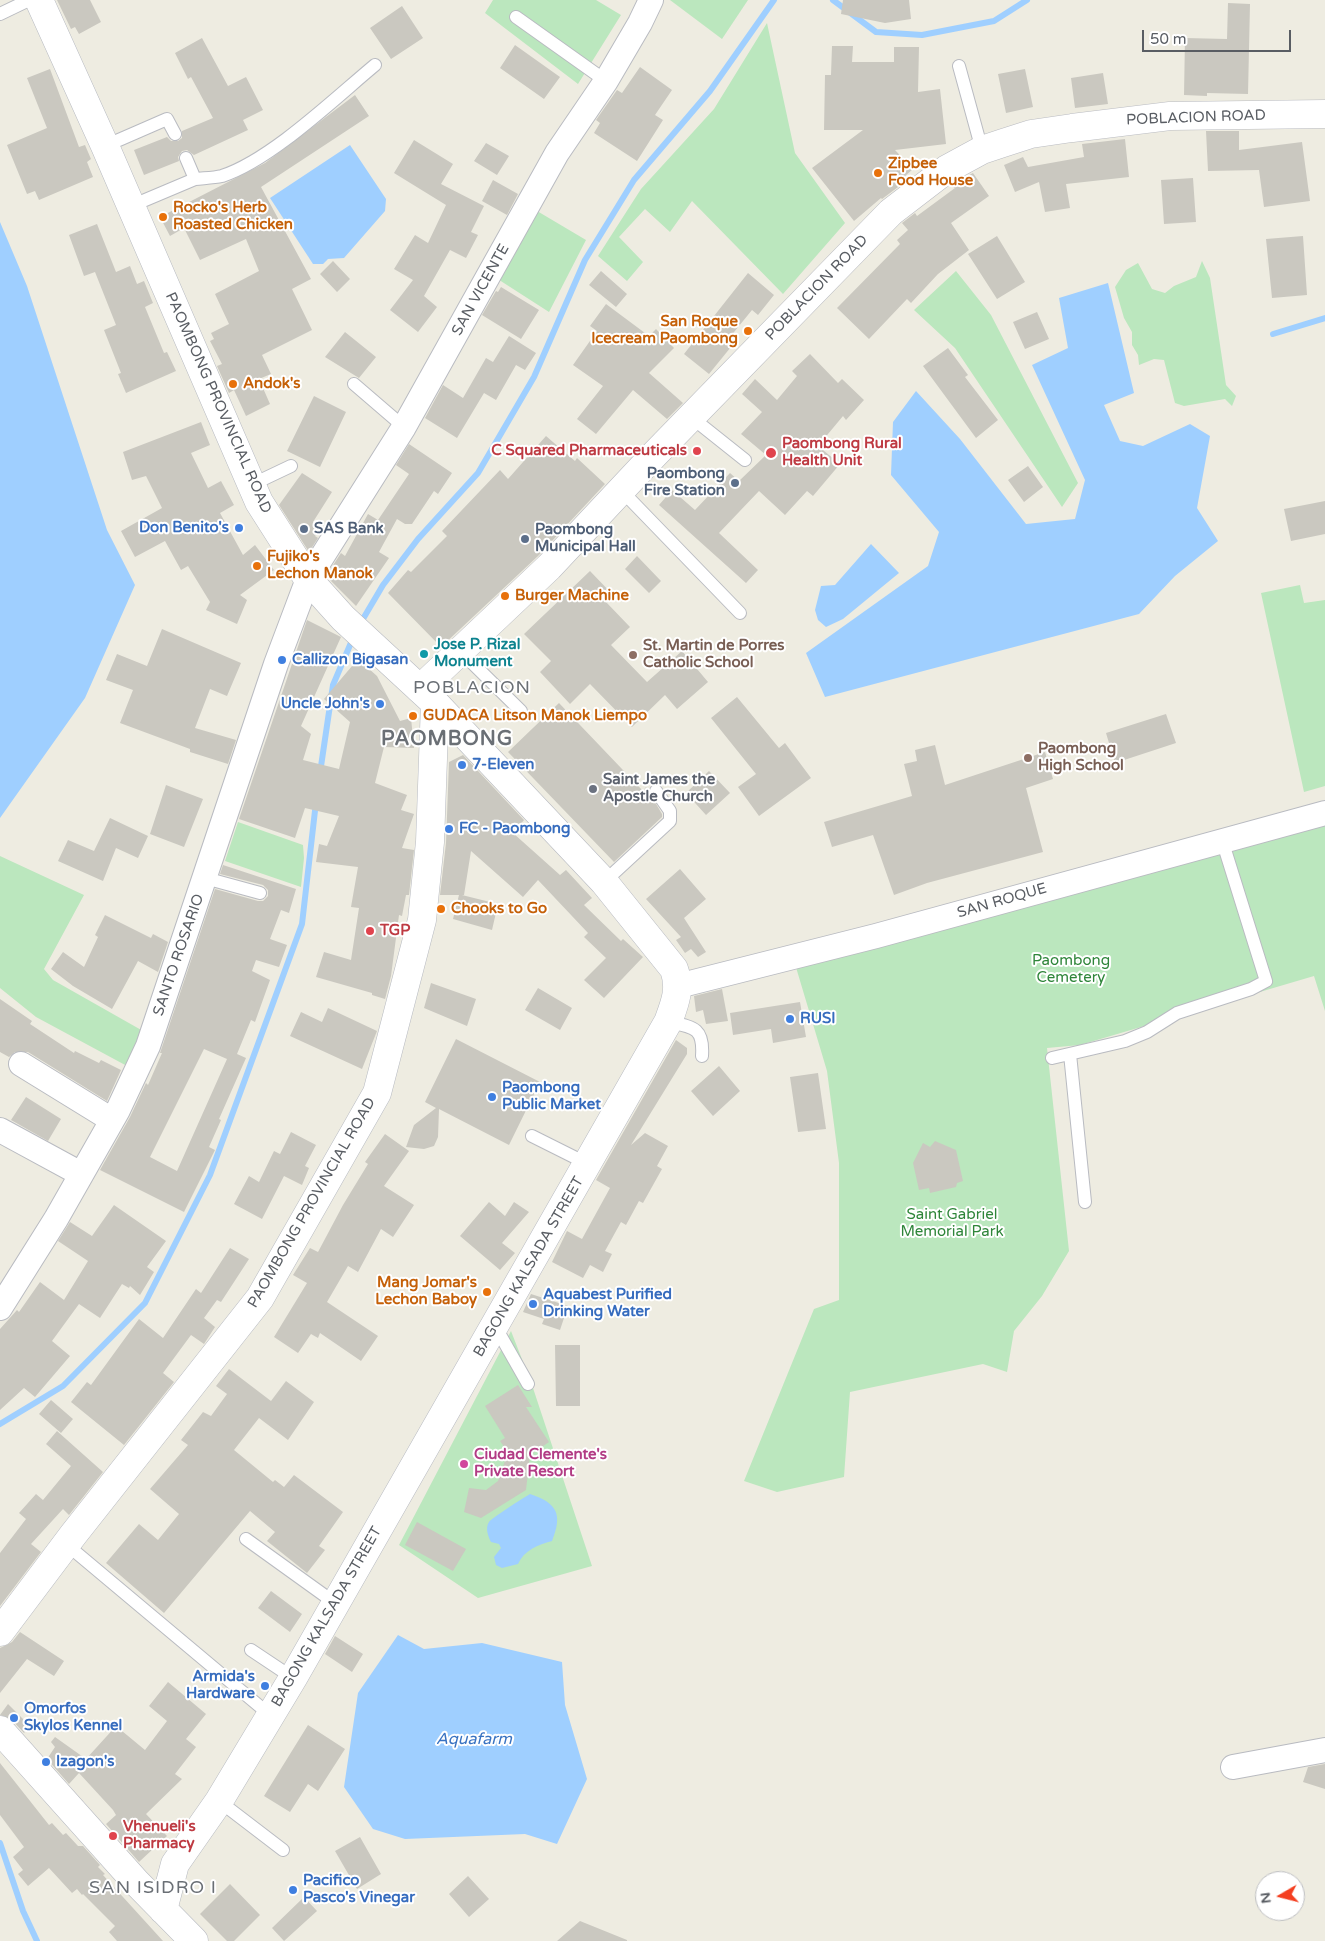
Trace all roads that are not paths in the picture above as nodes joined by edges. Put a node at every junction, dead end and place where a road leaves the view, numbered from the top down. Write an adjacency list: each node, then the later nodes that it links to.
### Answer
1 (29, 0): 4 (lane)
2 (39, 0): 11 (main road, PAOMBONG PROVINCIAL ROAD)
3 (651, 0): 8 (street, SAN VICENTE)
4 (0, 14)
5 (516, 17): 8 (lane)
6 (374, 65): 14 (lane)
7 (959, 66): 12 (lane)
8 (606, 81): 18 (street, SAN VICENTE)
9 (1325, 114): 12 (main road, POBLACION ROAD)
10 (175, 134): 11 (lane)
11 (105, 146): 15 (main road, PAOMBONG PROVINCIAL ROAD)
12 (982, 150): 17 (main road, POBLACION ROAD)
13 (186, 158): 14 (lane)
14 (195, 179): 15 (lane)
15 (131, 206): 21 (main road, PAOMBONG PROVINCIAL ROAD)
16 (354, 384): 18 (lane)
17 (691, 417): 19 (lane); 22 (main road, POBLACION ROAD)
18 (404, 427): 23 (street, SAN VICENTE)
19 (745, 460)
20 (290, 466): 21 (lane)
21 (251, 485): 23 (main road, PAOMBONG PROVINCIAL ROAD)
22 (621, 490): 24 (lane); 25 (main road, POBLACION ROAD)
23 (308, 579): 26 (main road, PAOMBONG PROVINCIAL ROAD); 31 (street, SANTO ROSARIO)
24 (740, 613)
25 (460, 651): 26 (main road, POBLACION ROAD); 27 (lane)
26 (427, 696): 32 (main road); 50 (main road, PAOMBONG PROVINCIAL ROAD)
27 (521, 710)
28 (656, 791): 32 (lane)
29 (1325, 813): 30 (street, SAN ROQUE)
30 (1222, 840): 34 (street, SAN ROQUE); 36 (lane)
31 (205, 878): 33 (lane); 40 (street, SANTO ROSARIO)
32 (604, 882): 34 (main road)
33 (260, 893)
34 (678, 986): 35 (main road, BAGONG KALSADA STREET)
35 (668, 1022): 37 (lane); 43 (main road, BAGONG KALSADA STREET)
36 (1070, 1054): 38 (lane); 45 (lane)
37 (702, 1056)
38 (1052, 1058)
39 (21, 1064): 40 (street)
40 (112, 1120): 44 (street, SANTO ROSARIO)
41 (0, 1130): 44 (street)
42 (532, 1136): 43 (lane)
43 (588, 1164): 47 (main road, BAGONG KALSADA STREET)
44 (81, 1174): 46 (street, SANTO ROSARIO)
45 (1085, 1202)
46 (0, 1308)
47 (494, 1326): 48 (lane); 51 (main road, BAGONG KALSADA STREET)
48 (528, 1384)
49 (246, 1539): 51 (lane)
50 (66, 1544): 52 (main road, PAOMBONG PROVINCIAL ROAD); 55 (lane)
51 (335, 1603): 54 (main road, BAGONG KALSADA STREET)
52 (0, 1632)
53 (251, 1650): 54 (lane)
54 (293, 1678): 55 (main road, BAGONG KALSADA STREET)
55 (270, 1715): 59 (main road, BAGONG KALSADA STREET)
56 (0, 1730): 62 (main road)
57 (1325, 1750): 58 (street)
58 (1233, 1767)
59 (219, 1801): 60 (lane); 61 (main road, BAGONG KALSADA STREET)
60 (283, 1850)
61 (174, 1864): 62 (main road, BAGONG KALSADA STREET); 63 (main road, BAGONG KALSADA STREET)
62 (136, 1882): 63 (main road)
63 (163, 1910): 64 (main road)
64 (194, 1941)

